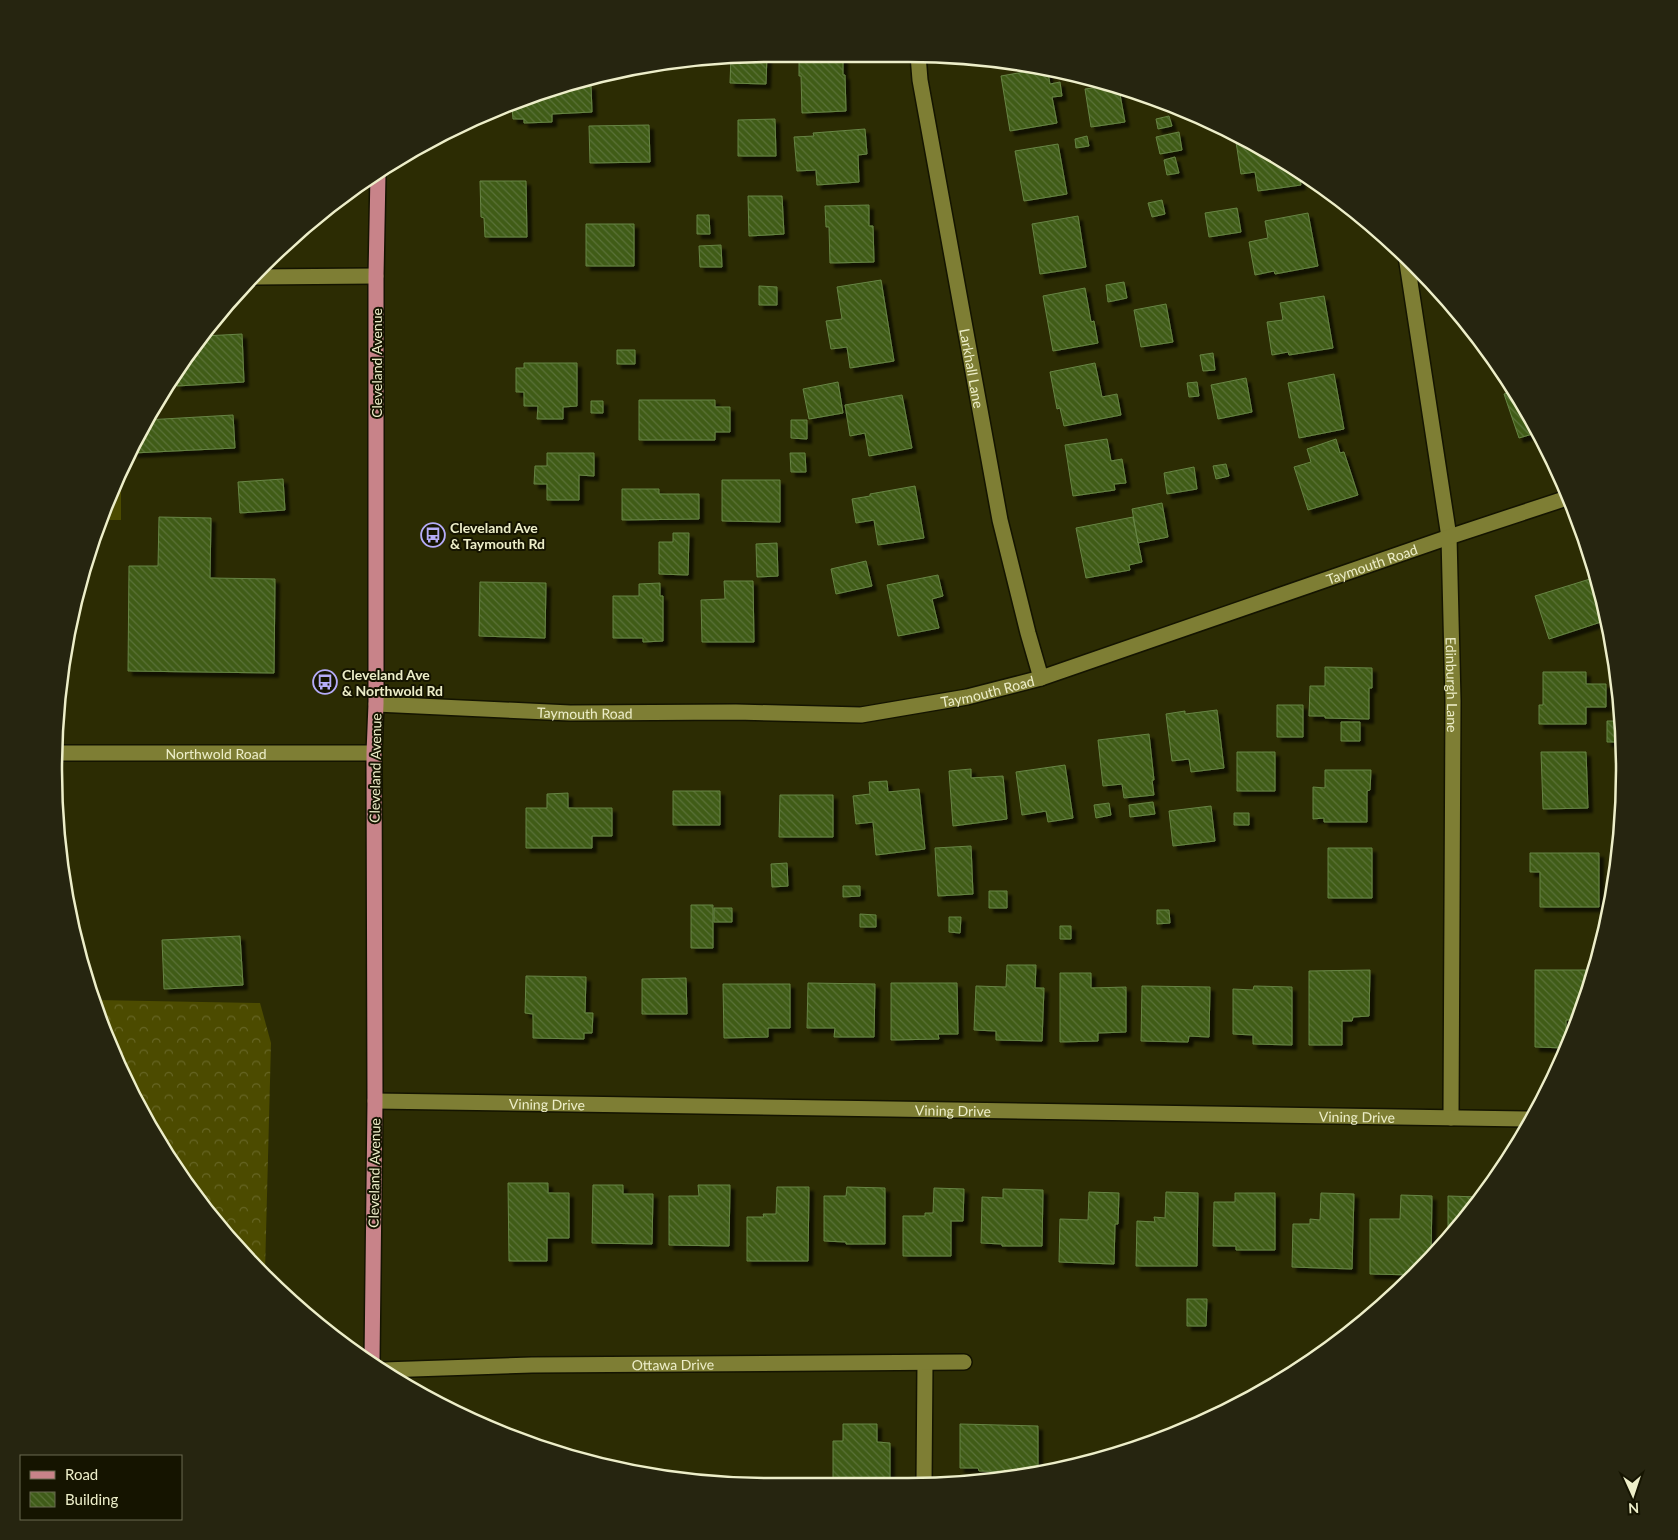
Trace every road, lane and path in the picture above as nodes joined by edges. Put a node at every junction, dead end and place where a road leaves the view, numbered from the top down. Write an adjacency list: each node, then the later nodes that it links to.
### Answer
1 (919, 62): 8 (street, Larkhall Lane)
2 (378, 181): 4 (main road, Cleveland Avenue)
3 (1408, 270): 7 (street, Edinburgh Lane)
4 (376, 276): 5 (street); 9 (main road, Cleveland Avenue)
5 (263, 277)
6 (1562, 500): 7 (street, Taymouth Road)
7 (1449, 537): 8 (street, Taymouth Road); 13 (street, Edinburgh Lane)
8 (1041, 678): 9 (street, Taymouth Road)
9 (376, 704): 11 (main road, Cleveland Avenue)
10 (63, 753): 11 (street, Northwold Road)
11 (374, 753): 12 (main road, Cleveland Avenue)
12 (375, 1101): 13 (street, Vining Drive); 15 (main road, Cleveland Avenue)
13 (1451, 1118): 14 (street, Vining Drive)
14 (1524, 1119)
15 (372, 1355)
16 (964, 1362): 17 (street, Ottawa Drive)
17 (925, 1363): 18 (street, Ottawa Drive); 19 (street)
18 (395, 1370)
19 (924, 1477)

